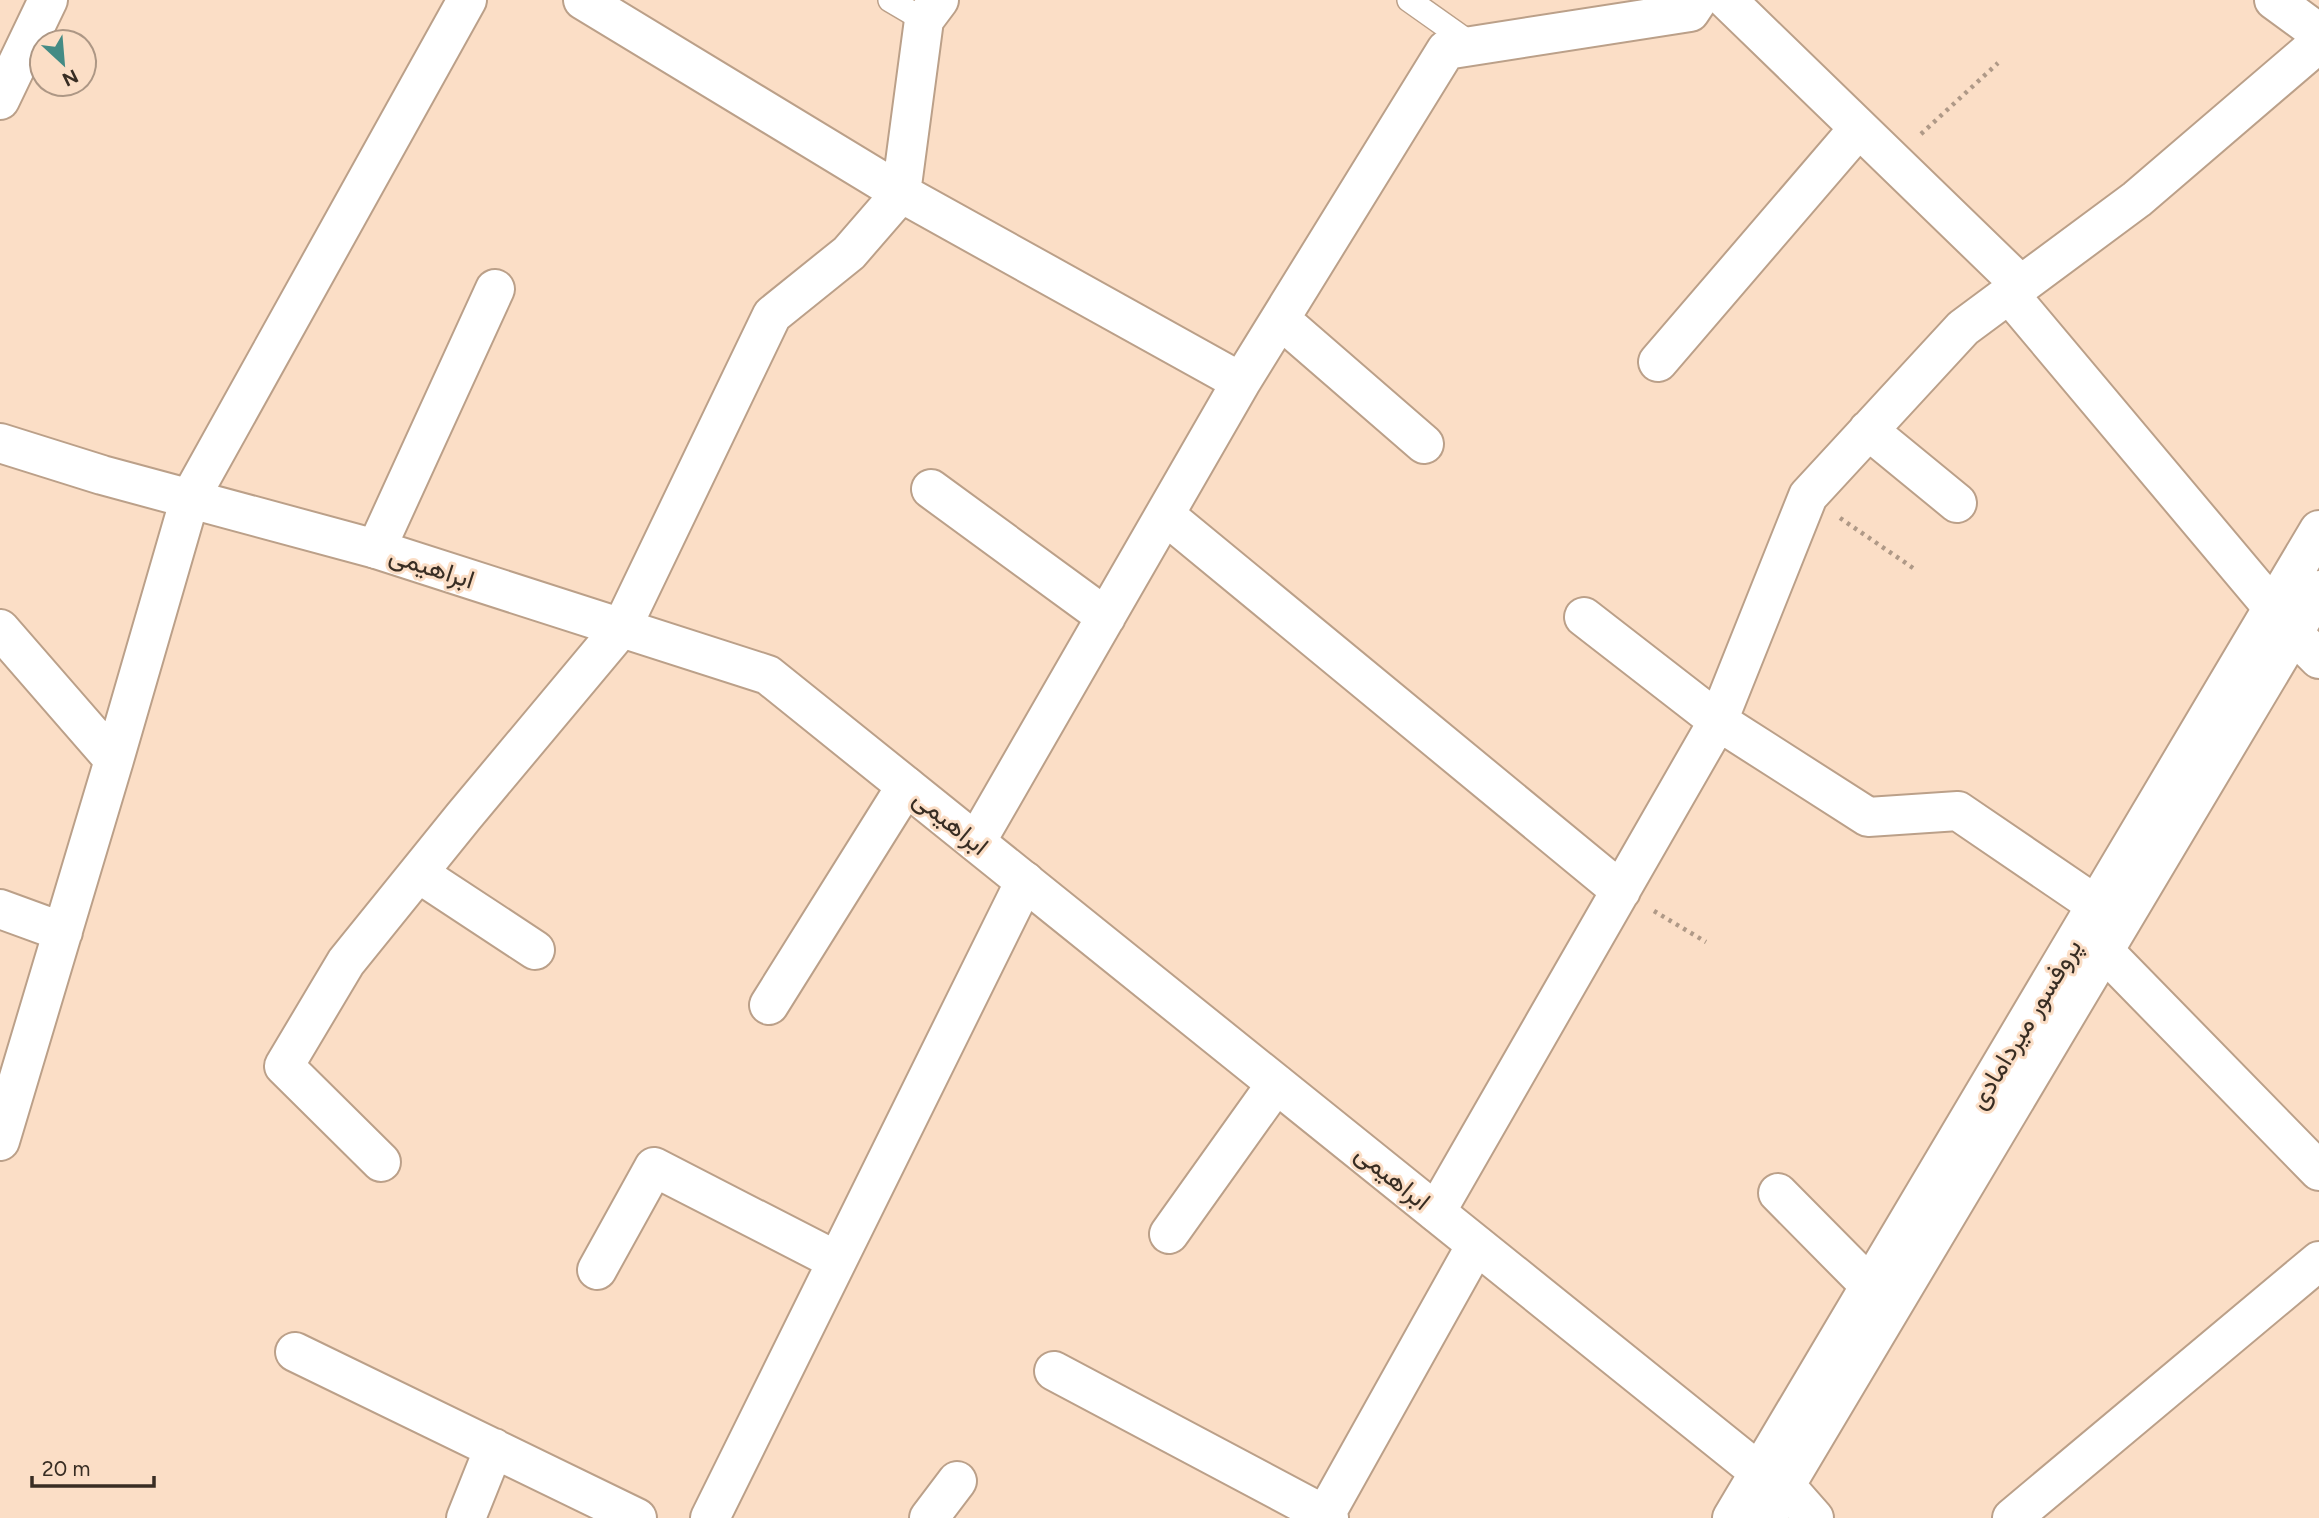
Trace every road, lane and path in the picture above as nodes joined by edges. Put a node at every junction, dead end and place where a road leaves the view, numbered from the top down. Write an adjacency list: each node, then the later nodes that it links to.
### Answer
1 (48, 0): 14 (street)
2 (467, 0): 28 (street)
3 (583, 0): 17 (street)
4 (890, 0): 9 (lane)
5 (1409, 0): 12 (lane)
6 (1698, 0): 12 (street)
7 (1727, 0): 15 (street)
8 (2274, 0): 10 (street)
9 (931, 10): 17 (street)
10 (2319, 33)
11 (2319, 43): 19 (street)
12 (1474, 46): 20 (street)
13 (1998, 64): 16 (path)
14 (0, 100)
15 (1859, 128): 16 (street); 21 (street)
16 (1892, 160): 19 (street)
17 (901, 193): 22 (street); 37 (street)
18 (495, 289): 32 (street)
19 (2015, 290): 23 (street); 39 (street)
20 (1280, 319): 22 (street); 25 (street)
21 (1658, 362)
22 (1241, 382): 30 (street)
23 (1868, 430): 27 (street); 29 (street)
24 (0, 443): 28 (street, ابراهیمی)
25 (1424, 444)
26 (931, 489): 35 (street)
27 (1808, 496): 33 (path); 40 (street)
28 (190, 498): 32 (street, ابراهیمی); 41 (street)
29 (1957, 503)
30 (1165, 515): 35 (street); 46 (street)
31 (2319, 530): 39 (street, پروفسور میردامادی)
32 (376, 549): 37 (street, ابراهیمی)
33 (1913, 568)
34 (2319, 590): 39 (street, پروفسور میردامادی)
35 (1106, 617): 43 (street)
36 (1584, 617): 40 (street)
37 (622, 627): 42 (street, ابراهیمی); 44 (street)
38 (0, 629): 41 (street)
39 (2295, 633): 47 (street, پروفسور میردامادی); 52 (street, پروفسور میردامادی)
40 (1718, 721): 46 (street); 47 (street)
41 (114, 760): 49 (street)
42 (906, 786): 43 (street, ابراهیمی); 53 (street)
43 (976, 842): 45 (street, ابراهیمی)
44 (418, 873): 51 (street); 56 (street)
45 (1025, 881): 54 (street, ابراهیمی); 62 (street)
46 (1621, 891): 50 (path); 59 (street)
47 (2096, 905): 65 (street, پروفسور میردامادی)
48 (0, 909): 49 (street)
49 (63, 932): 55 (street)
50 (1706, 942)
51 (535, 950)
52 (2104, 951): 57 (street); 69 (street, پروفسور میردامادی)
53 (769, 1005)
54 (1276, 1083): 59 (street, ابراهیمی); 60 (street)
55 (0, 1142)
56 (381, 1162)
57 (2319, 1171)
58 (1778, 1193): 65 (street)
59 (1436, 1212): 61 (street, ابراهیمی)
60 (1169, 1234)
61 (1476, 1245): 69 (street, ابراهیمی); 71 (street)
62 (837, 1261): 64 (street); 74 (street)
63 (2319, 1262): 79 (street)
64 (597, 1270)
65 (1870, 1286): 69 (street, پروفسور میردامادی)
66 (295, 1352): 68 (street)
67 (1054, 1371): 71 (street)
68 (494, 1448): 72 (street); 73 (street)
69 (1772, 1479): 76 (street, پروفسور میردامادی); 77 (street, پروفسور میردامادی); 78 (street, ابراهیمی)
70 (957, 1481): 75 (street)
71 (1327, 1517)
72 (466, 1518)
73 (638, 1518)
74 (710, 1518)
75 (929, 1518)
76 (1732, 1518)
77 (1766, 1518)
78 (1814, 1518)
79 (2012, 1518)

